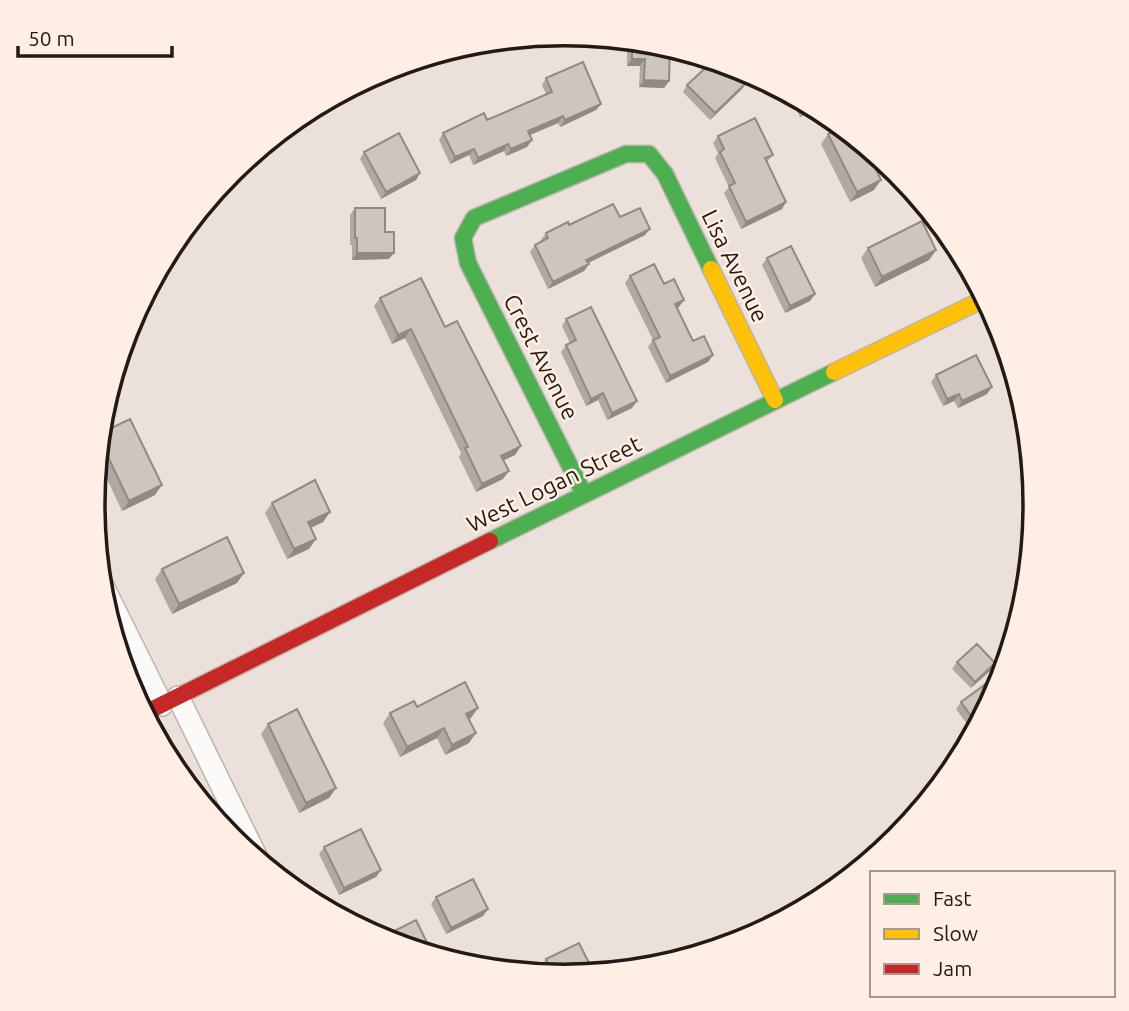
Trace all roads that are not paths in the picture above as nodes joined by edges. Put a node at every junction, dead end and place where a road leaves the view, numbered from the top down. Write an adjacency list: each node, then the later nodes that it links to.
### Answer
1 (649, 154): 3 (street, Lisa Avenue); 4 (street, Crest Avenue)
2 (977, 302): 3 (street, West Logan Street)
3 (775, 400): 4 (street, West Logan Street)
4 (584, 494): 6 (street, West Logan Street)
5 (118, 617): 6 (street)
6 (161, 705): 7 (street)
7 (240, 832)

